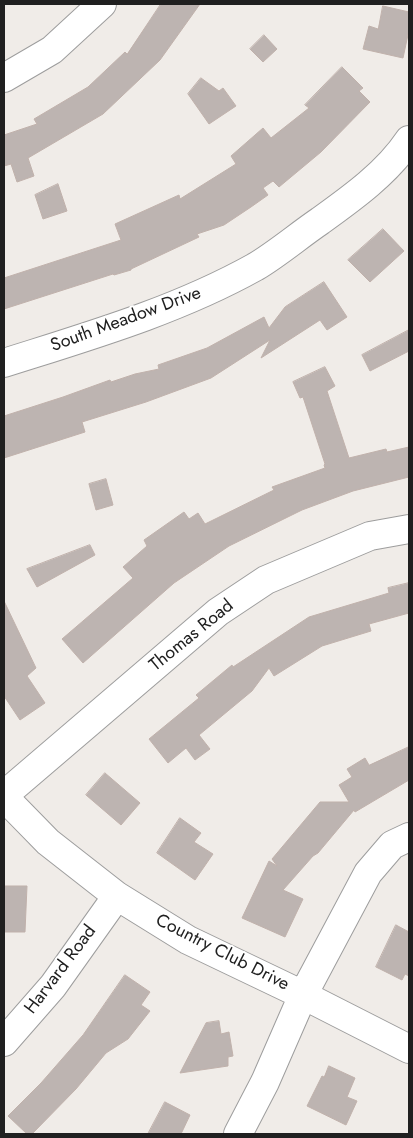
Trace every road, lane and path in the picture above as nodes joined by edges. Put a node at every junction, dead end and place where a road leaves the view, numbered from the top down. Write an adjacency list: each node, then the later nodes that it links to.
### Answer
1 (102, 4): 2 (street)
2 (4, 78)
3 (406, 154): 4 (street, South Meadow Drive)
4 (4, 363)
5 (409, 529): 6 (street, Thomas Road)
6 (4, 796): 8 (street, Country Club Drive)
7 (409, 837): 9 (street)
8 (116, 896): 9 (street, Country Club Drive); 10 (street, Harvard Road)
9 (303, 995): 11 (street, Country Club Drive); 12 (street)
10 (4, 1042)
11 (409, 1049)
12 (238, 1134)

